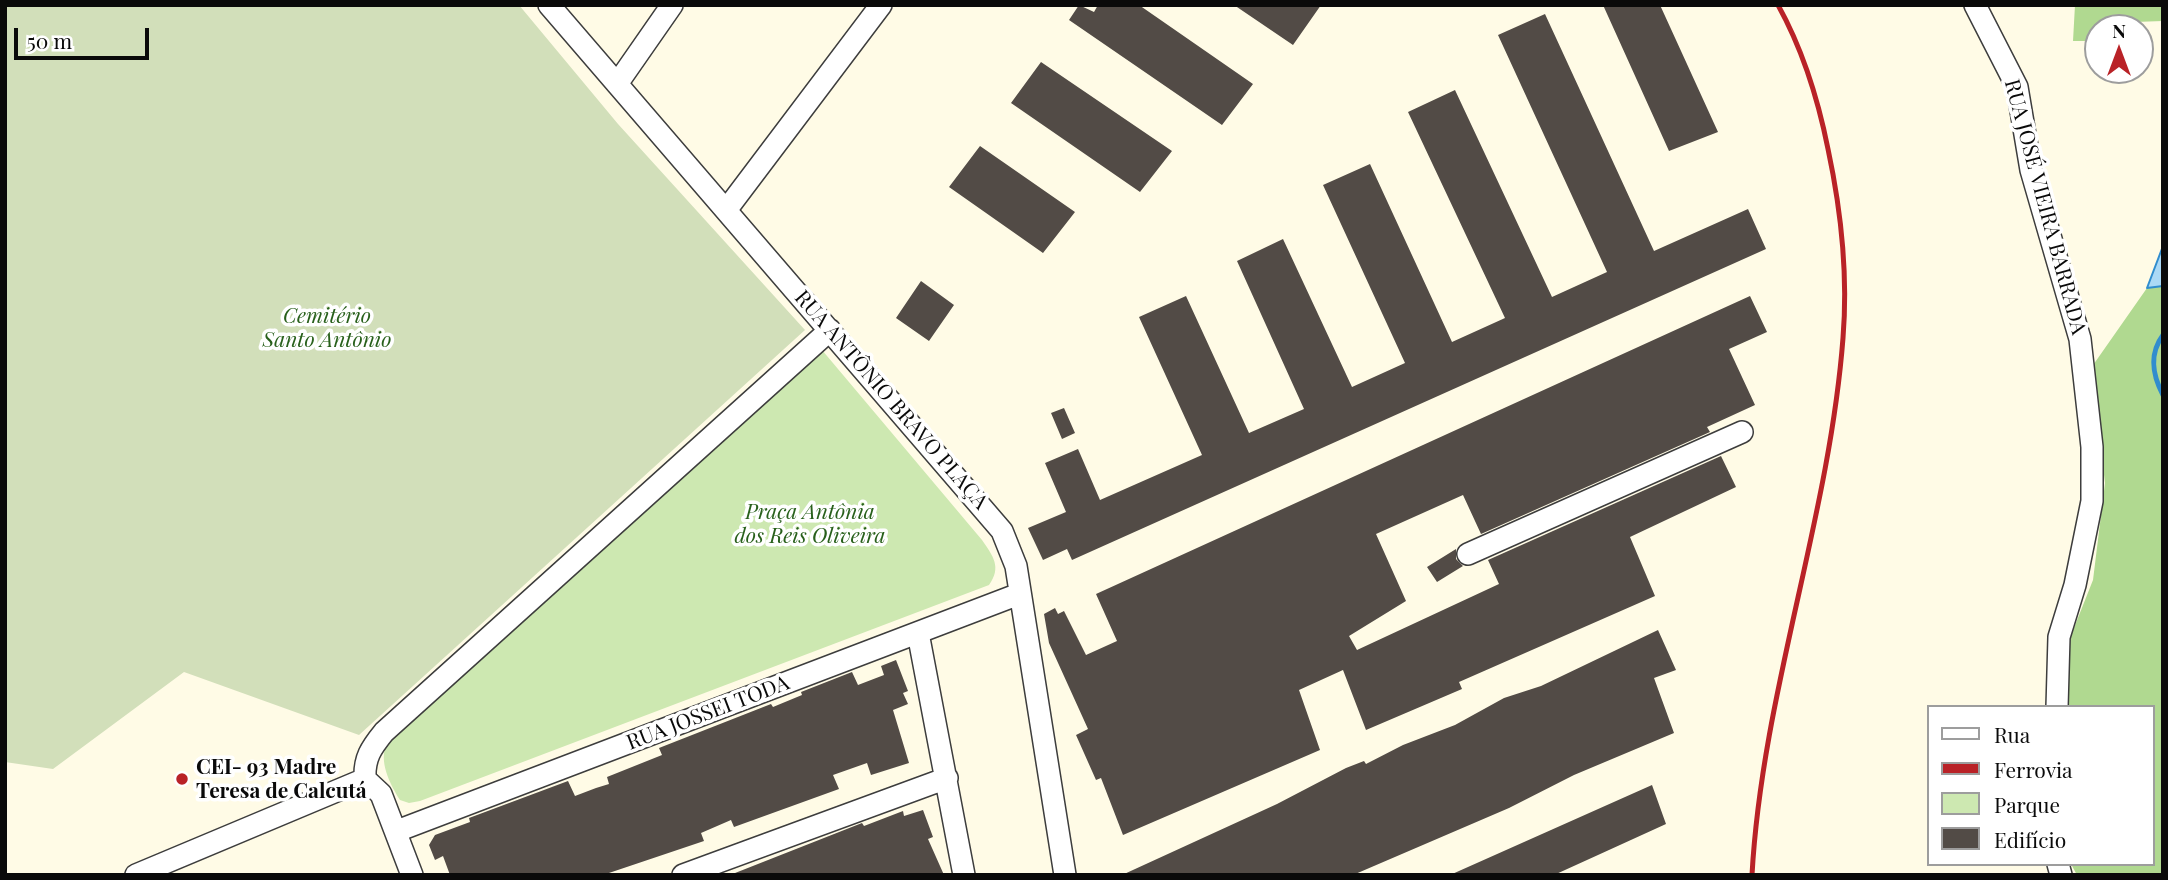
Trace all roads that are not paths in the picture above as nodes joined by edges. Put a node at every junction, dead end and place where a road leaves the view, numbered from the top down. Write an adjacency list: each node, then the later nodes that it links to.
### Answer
1 (550, 5): 5 (street, RUA ANTÔNIO BRAVO PLAÇA)
2 (672, 5): 5 (street)
3 (881, 5): 6 (street)
4 (1975, 5): 12 (street, RUA JOSÉ VIEIRA BARRADA)
5 (617, 84): 6 (street, RUA ANTÔNIO BRAVO PLAÇA)
6 (727, 209): 7 (street, RUA ANTÔNIO BRAVO PLAÇA)
7 (830, 330): 10 (street, RUA ANTÔNIO BRAVO PLAÇA); 14 (street)
8 (1742, 432): 9 (street)
9 (1468, 554)
10 (1019, 594): 11 (street, RUA JOSSEI TODA); 20 (street, RUA ANTÔNIO BRAVO PLAÇA)
11 (918, 632): 13 (street); 15 (street, RUA JOSSEI TODA)
12 (2057, 705)
13 (947, 778): 18 (street); 19 (street)
14 (365, 779): 15 (street); 17 (street)
15 (397, 831): 16 (street)
16 (405, 873)
17 (136, 875)
18 (683, 875)
19 (964, 875)
20 (1065, 875)

